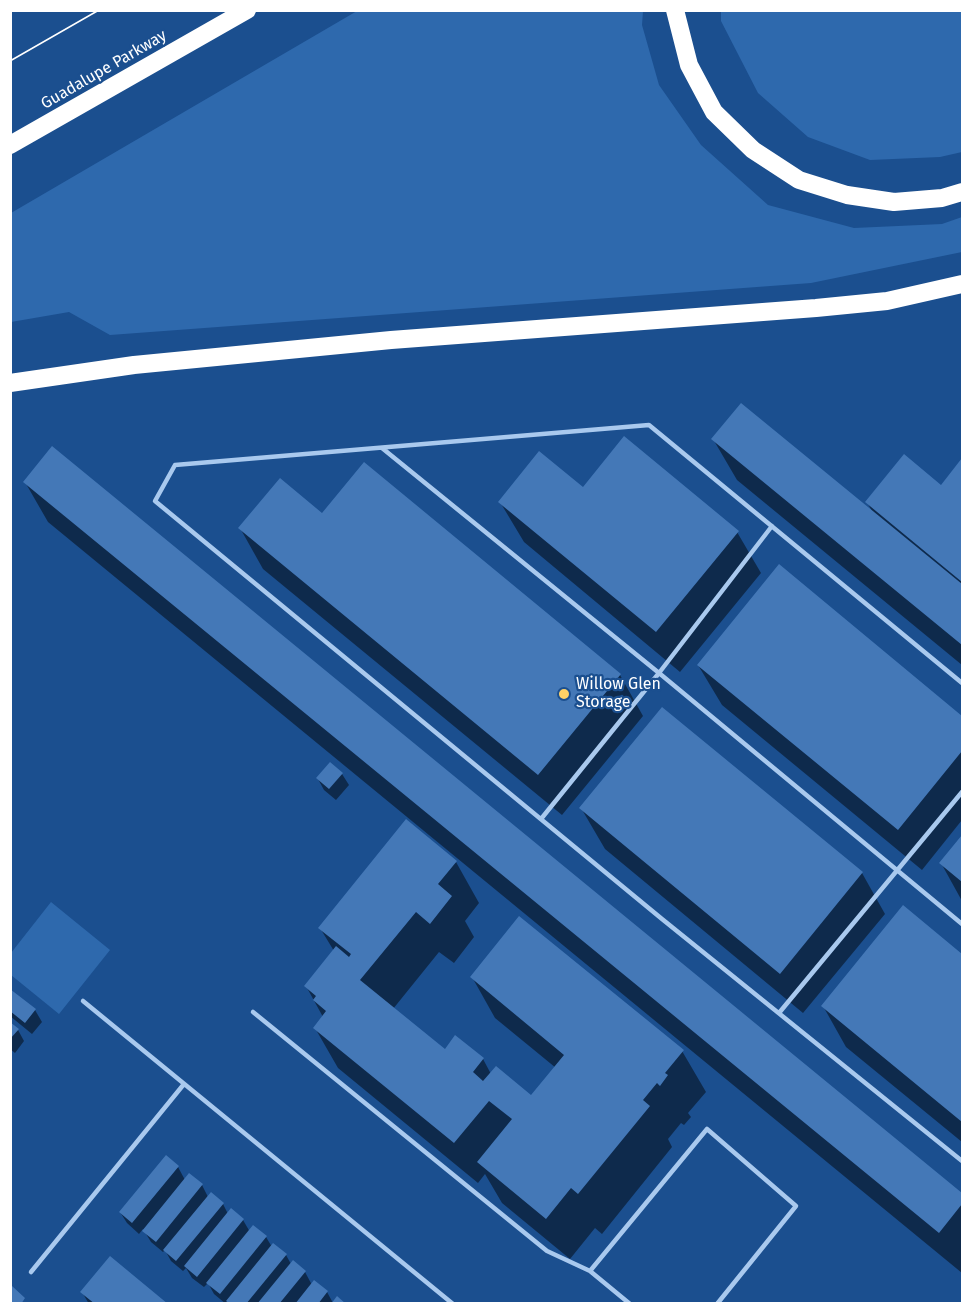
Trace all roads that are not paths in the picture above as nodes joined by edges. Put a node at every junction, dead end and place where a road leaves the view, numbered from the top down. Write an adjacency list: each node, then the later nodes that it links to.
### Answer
1 (247, 10): 3 (highway, Guadalupe Parkway)
2 (675, 10): 4 (highway)
3 (10, 146)
4 (963, 192)
5 (963, 284): 6 (highway)
6 (10, 383)
7 (382, 448): 8 (lane); 9 (lane); 12 (lane)
8 (772, 526): 9 (lane); 10 (lane)
9 (659, 673): 12 (lane); 13 (lane)
10 (963, 683)
11 (963, 792): 13 (lane)
12 (541, 819): 17 (lane)
13 (899, 870): 14 (lane); 17 (lane)
14 (963, 924)
15 (83, 1001): 18 (lane)
16 (253, 1012): 20 (lane)
17 (779, 1013): 19 (lane)
18 (183, 1084): 21 (lane); 22 (lane)
19 (963, 1161)
20 (590, 1271): 23 (lane); 24 (lane)
21 (31, 1272)
22 (453, 1304)
23 (630, 1304)
24 (717, 1304)

